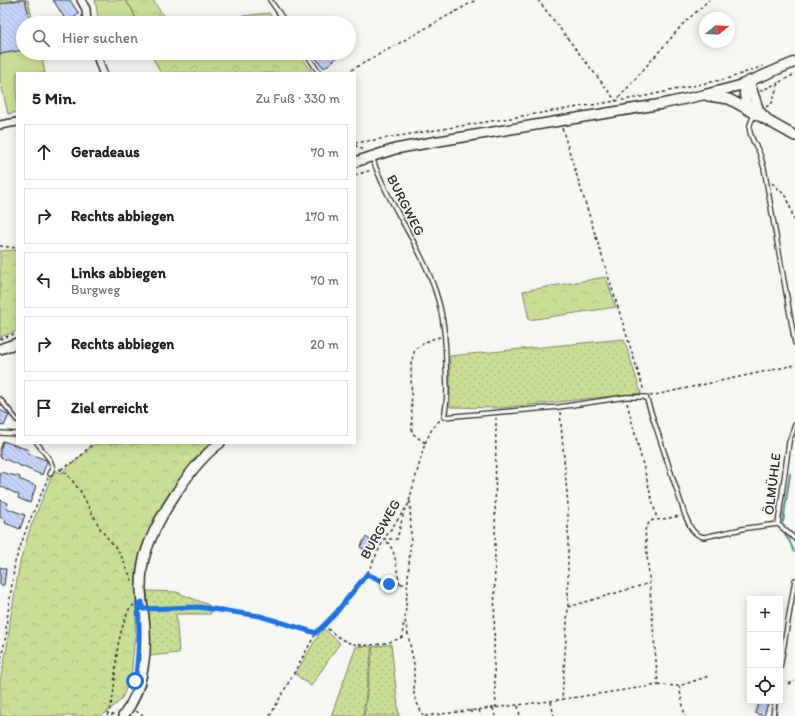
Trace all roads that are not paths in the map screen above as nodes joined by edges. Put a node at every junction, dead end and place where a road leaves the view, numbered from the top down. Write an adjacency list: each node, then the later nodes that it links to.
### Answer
1 (82, 0): 3 (street)
2 (270, 0): 4 (lane)
3 (86, 16)
4 (281, 16)
5 (99, 60): 8 (street)
6 (311, 60): 9 (lane)
7 (795, 62): 10 (main road)
8 (104, 72)
9 (318, 72)
10 (749, 81): 11 (main road); 12 (main road)
11 (703, 95): 12 (main road); 16 (main road)
12 (755, 112): 15 (main road); 19 (lane)
13 (16, 122): 14 (street)
14 (0, 125)
15 (795, 136)
16 (372, 156): 17 (main road); 29 (lane, BURGWEG)
17 (356, 162)
18 (16, 343): 20 (main road)
19 (795, 344)
20 (0, 349)
21 (0, 399): 22 (lane)
22 (16, 419)
23 (795, 425): 29 (lane, ÖLMÜHLE)
24 (0, 433): 25 (lane)
25 (16, 434)
26 (38, 444): 28 (lane)
27 (219, 444): 34 (main road)
28 (50, 474)
29 (778, 524): 30 (lane, ÖLMÜHLE)
30 (795, 539)
31 (795, 580): 32 (lane)
32 (783, 650)
33 (775, 704): 35 (lane)
34 (121, 712)
35 (773, 716)

